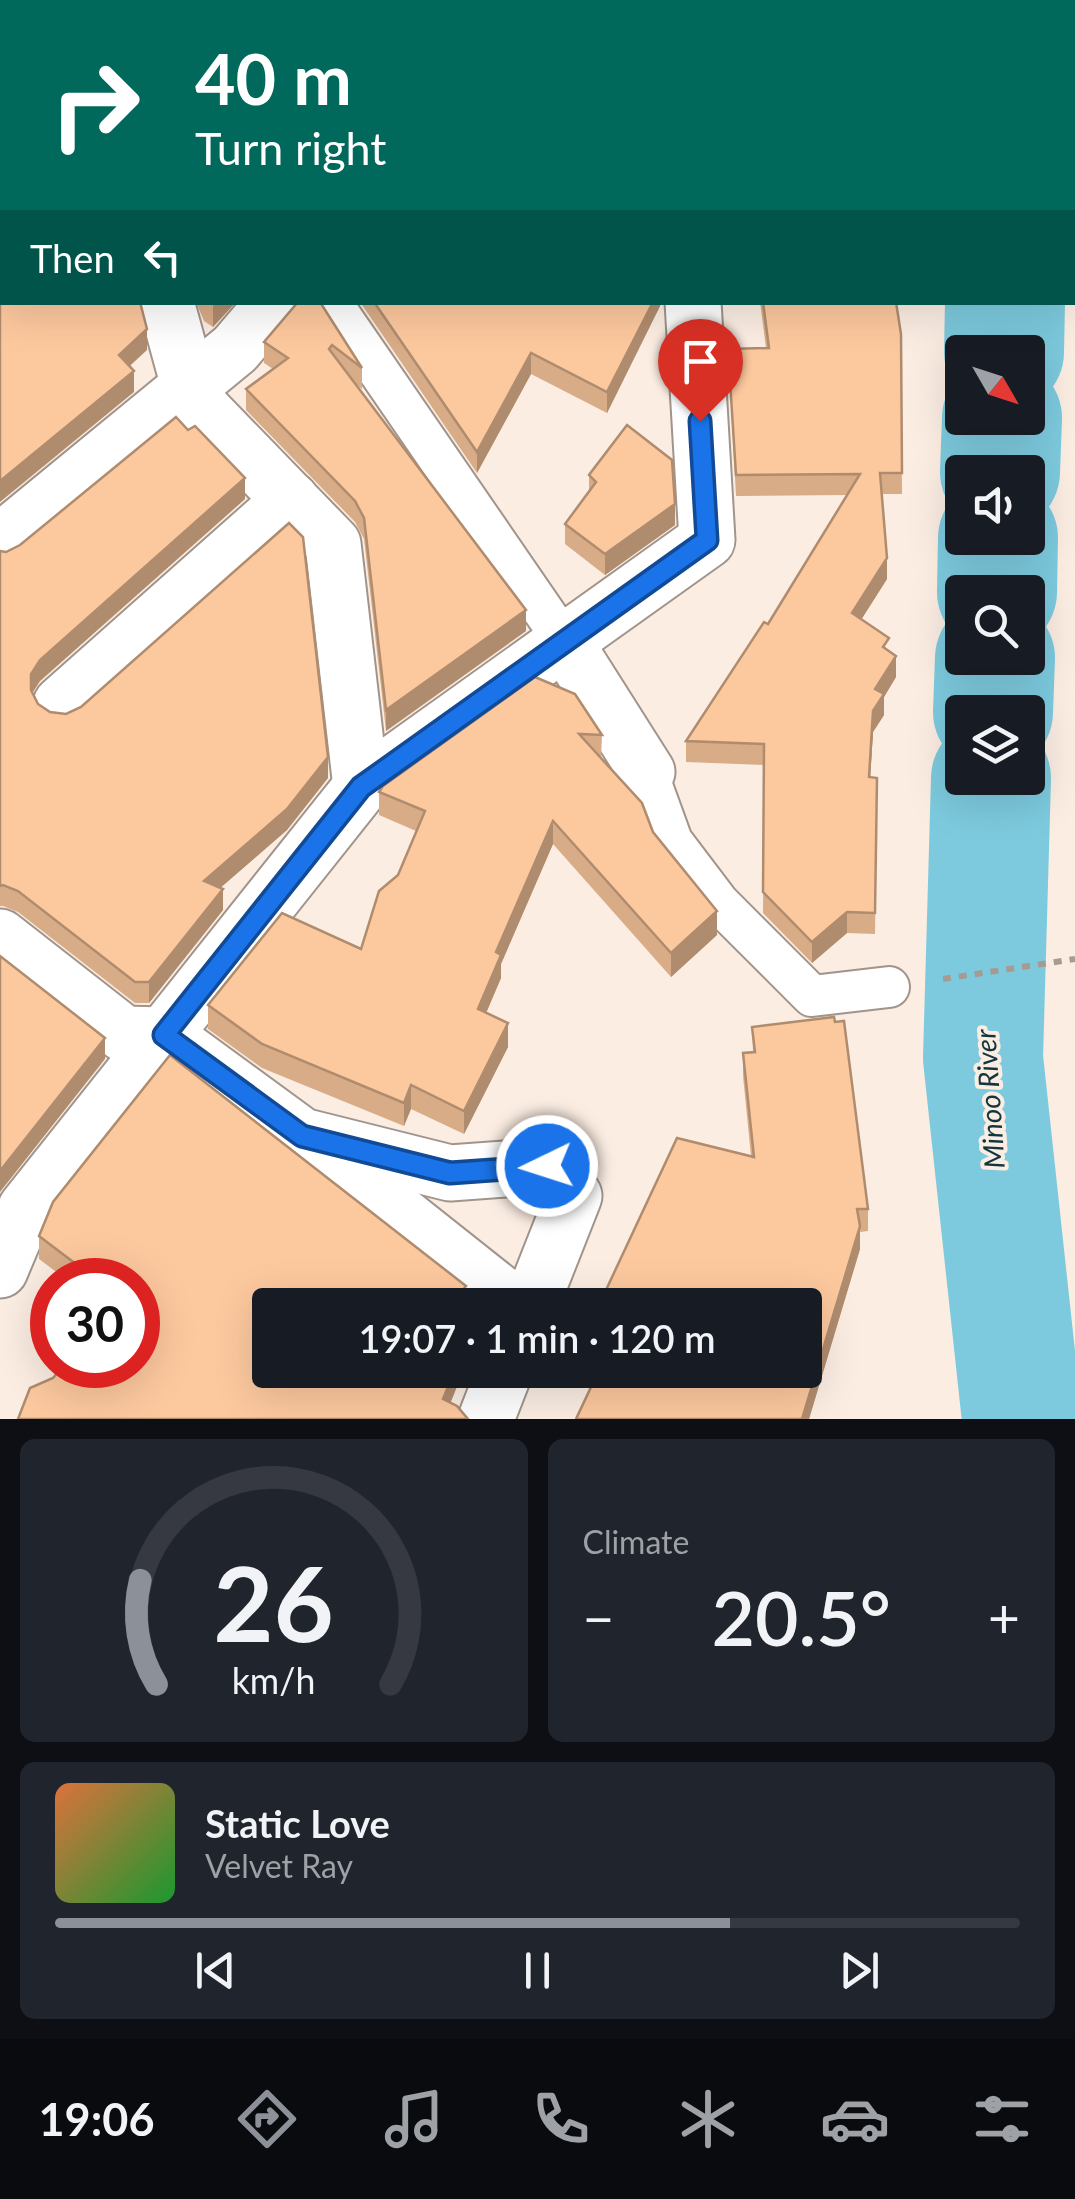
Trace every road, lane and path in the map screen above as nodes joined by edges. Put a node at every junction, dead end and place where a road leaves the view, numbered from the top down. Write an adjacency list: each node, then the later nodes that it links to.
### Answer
1 (167, 305): 5 (street)
2 (272, 305): 5 (street)
3 (334, 305): 8 (lane)
4 (693, 305): 8 (street)
5 (189, 386): 6 (street); 7 (street)
6 (292, 500): 9 (street); 11 (street)
7 (0, 542)
8 (564, 641): 10 (street); 11 (street)
9 (61, 704)
10 (647, 772): 14 (lane)
11 (361, 787): 15 (street)
12 (0, 937): 15 (street)
13 (1075, 959): 14 (path)
14 (889, 986)
15 (164, 1035): 16 (street); 17 (street)
16 (302, 1136): 18 (street); 19 (street)
17 (0, 1270)
18 (493, 1288)
19 (539, 1288)
20 (499, 1388): 21 (street)
21 (486, 1419)

